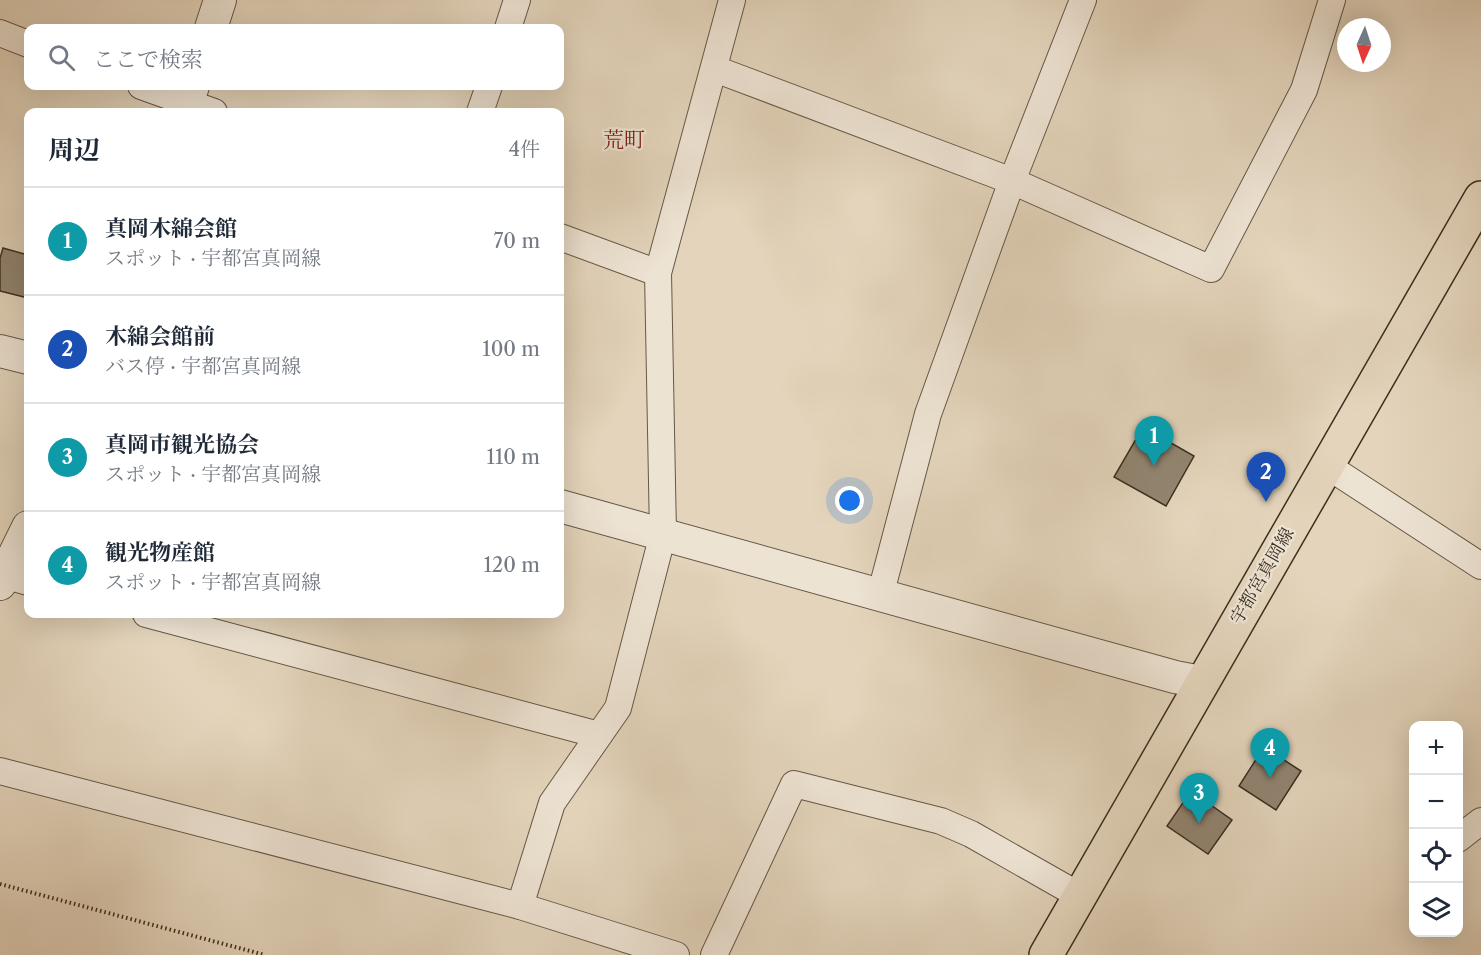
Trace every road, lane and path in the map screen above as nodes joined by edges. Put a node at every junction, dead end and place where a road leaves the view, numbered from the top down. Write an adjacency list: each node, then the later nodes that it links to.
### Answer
1 (220, 0): 6 (street)
2 (517, 0): 7 (street)
3 (732, 0): 10 (street)
4 (1083, 0): 15 (street)
5 (1332, 0): 15 (street)
6 (212, 24)
7 (509, 24)
8 (0, 33): 9 (street)
9 (24, 42)
10 (715, 69): 15 (street); 18 (street)
11 (153, 90): 13 (street)
12 (488, 90): 14 (street)
13 (194, 103)
14 (481, 108)
15 (1012, 181): 27 (street)
16 (1481, 198): 21 (main road, 宇都宮真岡線)
17 (564, 238): 18 (street)
18 (658, 273): 23 (street)
19 (0, 351): 20 (street)
20 (24, 357)
21 (1326, 465): 25 (street); 29 (main road, 宇都宮真岡線)
22 (564, 507): 23 (street)
23 (663, 534): 27 (street); 30 (street)
24 (24, 537): 26 (street)
25 (1481, 566)
26 (8, 579)
27 (880, 596): 29 (street)
28 (161, 618): 30 (street)
29 (1201, 682): 35 (main road, 宇都宮真岡線)
30 (599, 735): 36 (street)
31 (0, 771): 36 (street)
32 (1481, 821): 33 (street)
33 (1463, 835)
34 (0, 884): 37 (path)
35 (1080, 896): 39 (street); 40 (main road, 宇都宮真岡線)
36 (520, 906): 38 (street)
37 (265, 955)
38 (676, 955)
39 (714, 955)
40 (1046, 955)

